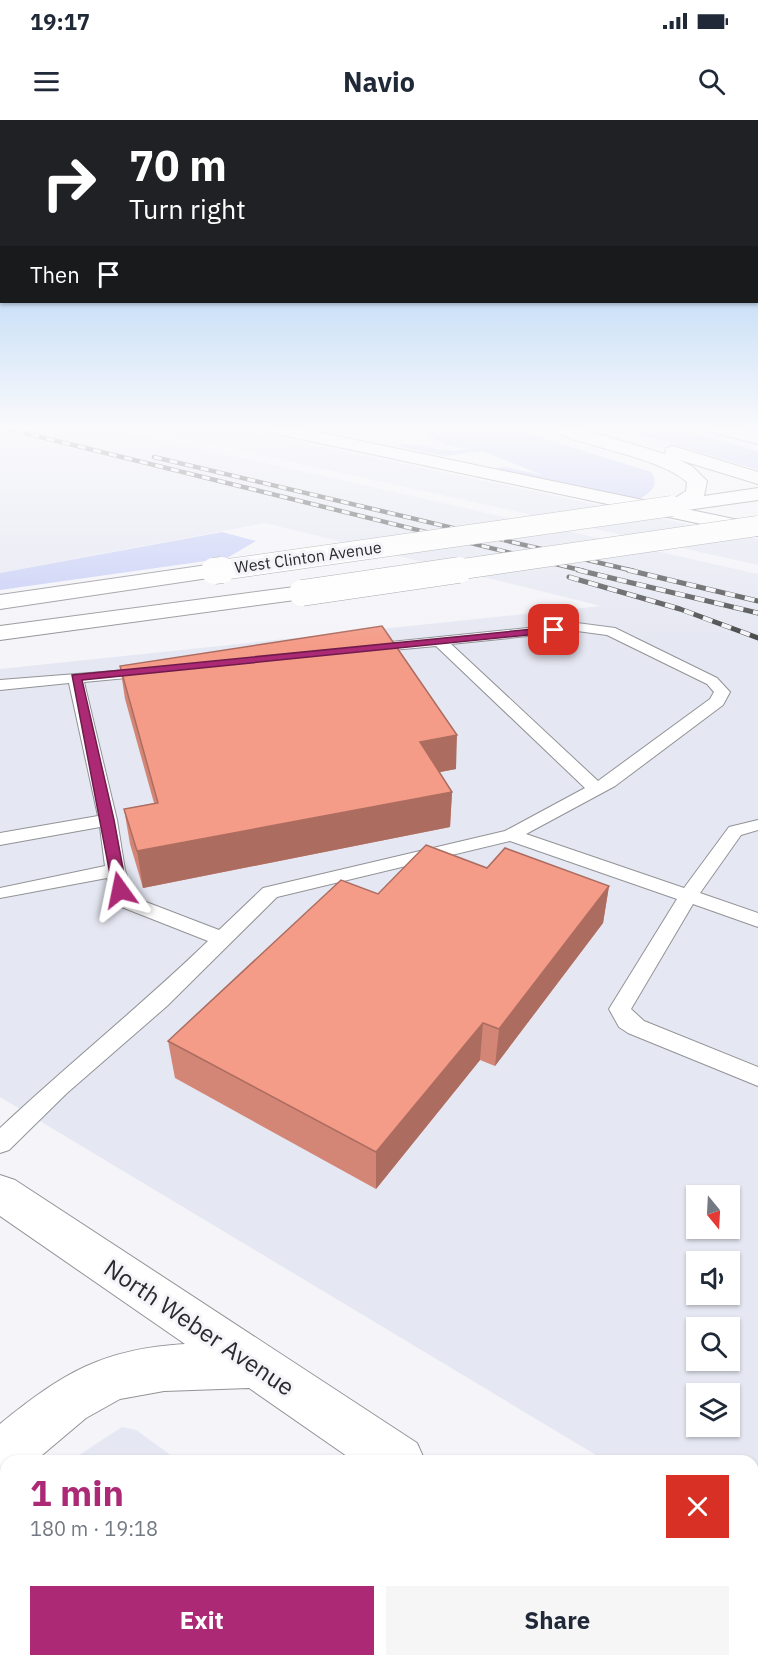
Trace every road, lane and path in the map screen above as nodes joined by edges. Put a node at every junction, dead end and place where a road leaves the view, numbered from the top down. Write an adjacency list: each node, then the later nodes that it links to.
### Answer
1 (613, 498): 5 (main road)
2 (687, 498): 4 (main road)
3 (728, 498): 4 (main road, West Clinton Avenue)
4 (672, 506): 6 (main road, West Clinton Avenue, bridge)
5 (758, 528): 7 (main road, West Clinton Avenue, bridge)
6 (0, 602)
7 (0, 633)
8 (439, 641): 9 (lane); 13 (lane); 13 (lane)
9 (357, 650)
10 (170, 668): 11 (lane)
11 (76, 678): 12 (lane); 14 (lane)
12 (0, 685)
13 (597, 789): 16 (lane)
14 (108, 820): 17 (lane); 18 (lane)
15 (758, 825): 20 (lane)
16 (511, 835): 20 (lane); 22 (lane)
17 (0, 839)
18 (115, 870): 19 (lane); 22 (lane)
19 (3, 893)
20 (688, 896): 21 (lane); 23 (lane)
21 (758, 920)
22 (222, 939): 24 (lane)
23 (758, 1077)
24 (0, 1143)
25 (0, 1193): 26 (main road, North Weber Avenue)
26 (255, 1365): 27 (main road); 28 (main road, North Weber Avenue)
27 (3, 1455)
28 (390, 1455)

